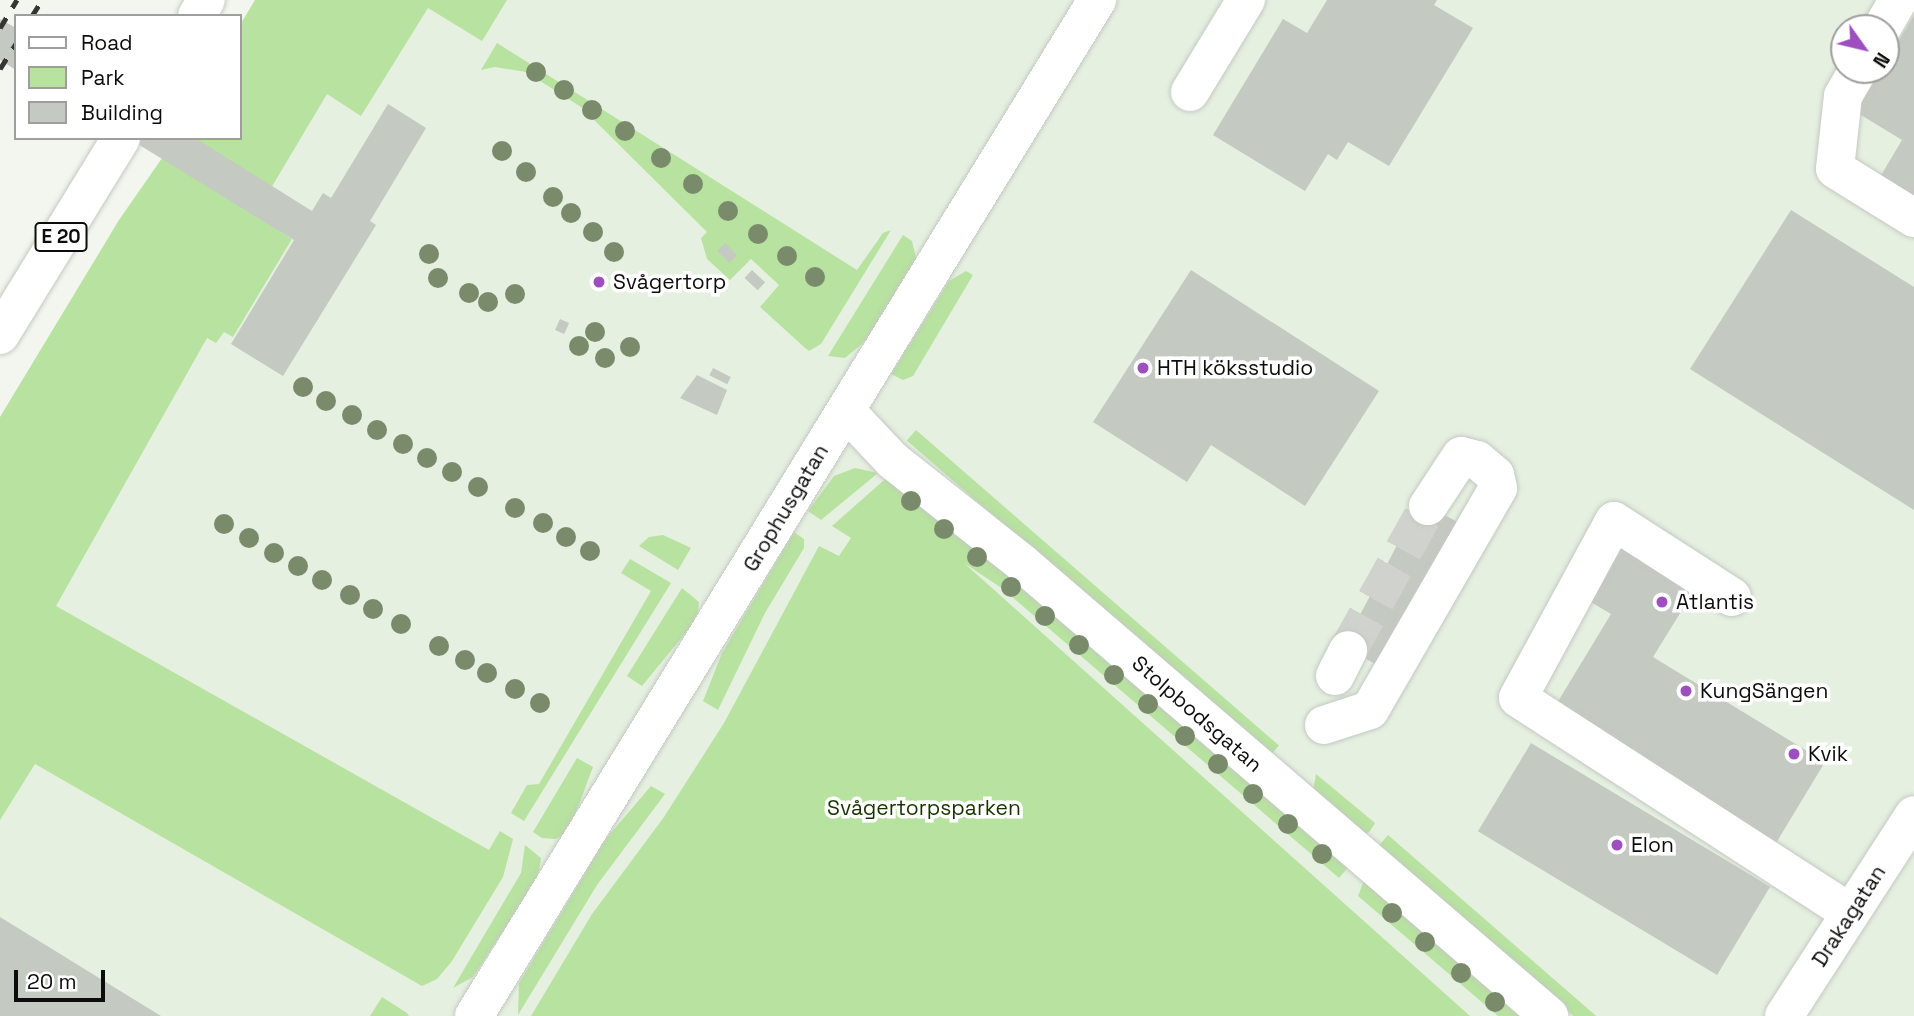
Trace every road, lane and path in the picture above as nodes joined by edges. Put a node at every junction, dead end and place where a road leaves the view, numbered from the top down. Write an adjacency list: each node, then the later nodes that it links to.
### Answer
1 (1097, 0): 8 (main road, Grophusgatan)
2 (1246, 0): 4 (main road)
3 (1850, 84): 6 (main road)
4 (1190, 92)
5 (120, 140): 7 (main road, E 20)
6 (1914, 218)
7 (0, 335)
8 (846, 411): 14 (main road, Grophusgatan); 15 (main road, Stolpbodsgatan)
9 (1428, 506): 11 (main road)
10 (1732, 597): 13 (main road)
11 (1324, 724)
12 (1909, 836): 13 (main road, Drakagatan)
13 (1849, 912): 16 (main road, Drakagatan)
14 (474, 1016)
15 (1549, 1016)
16 (1784, 1016)

